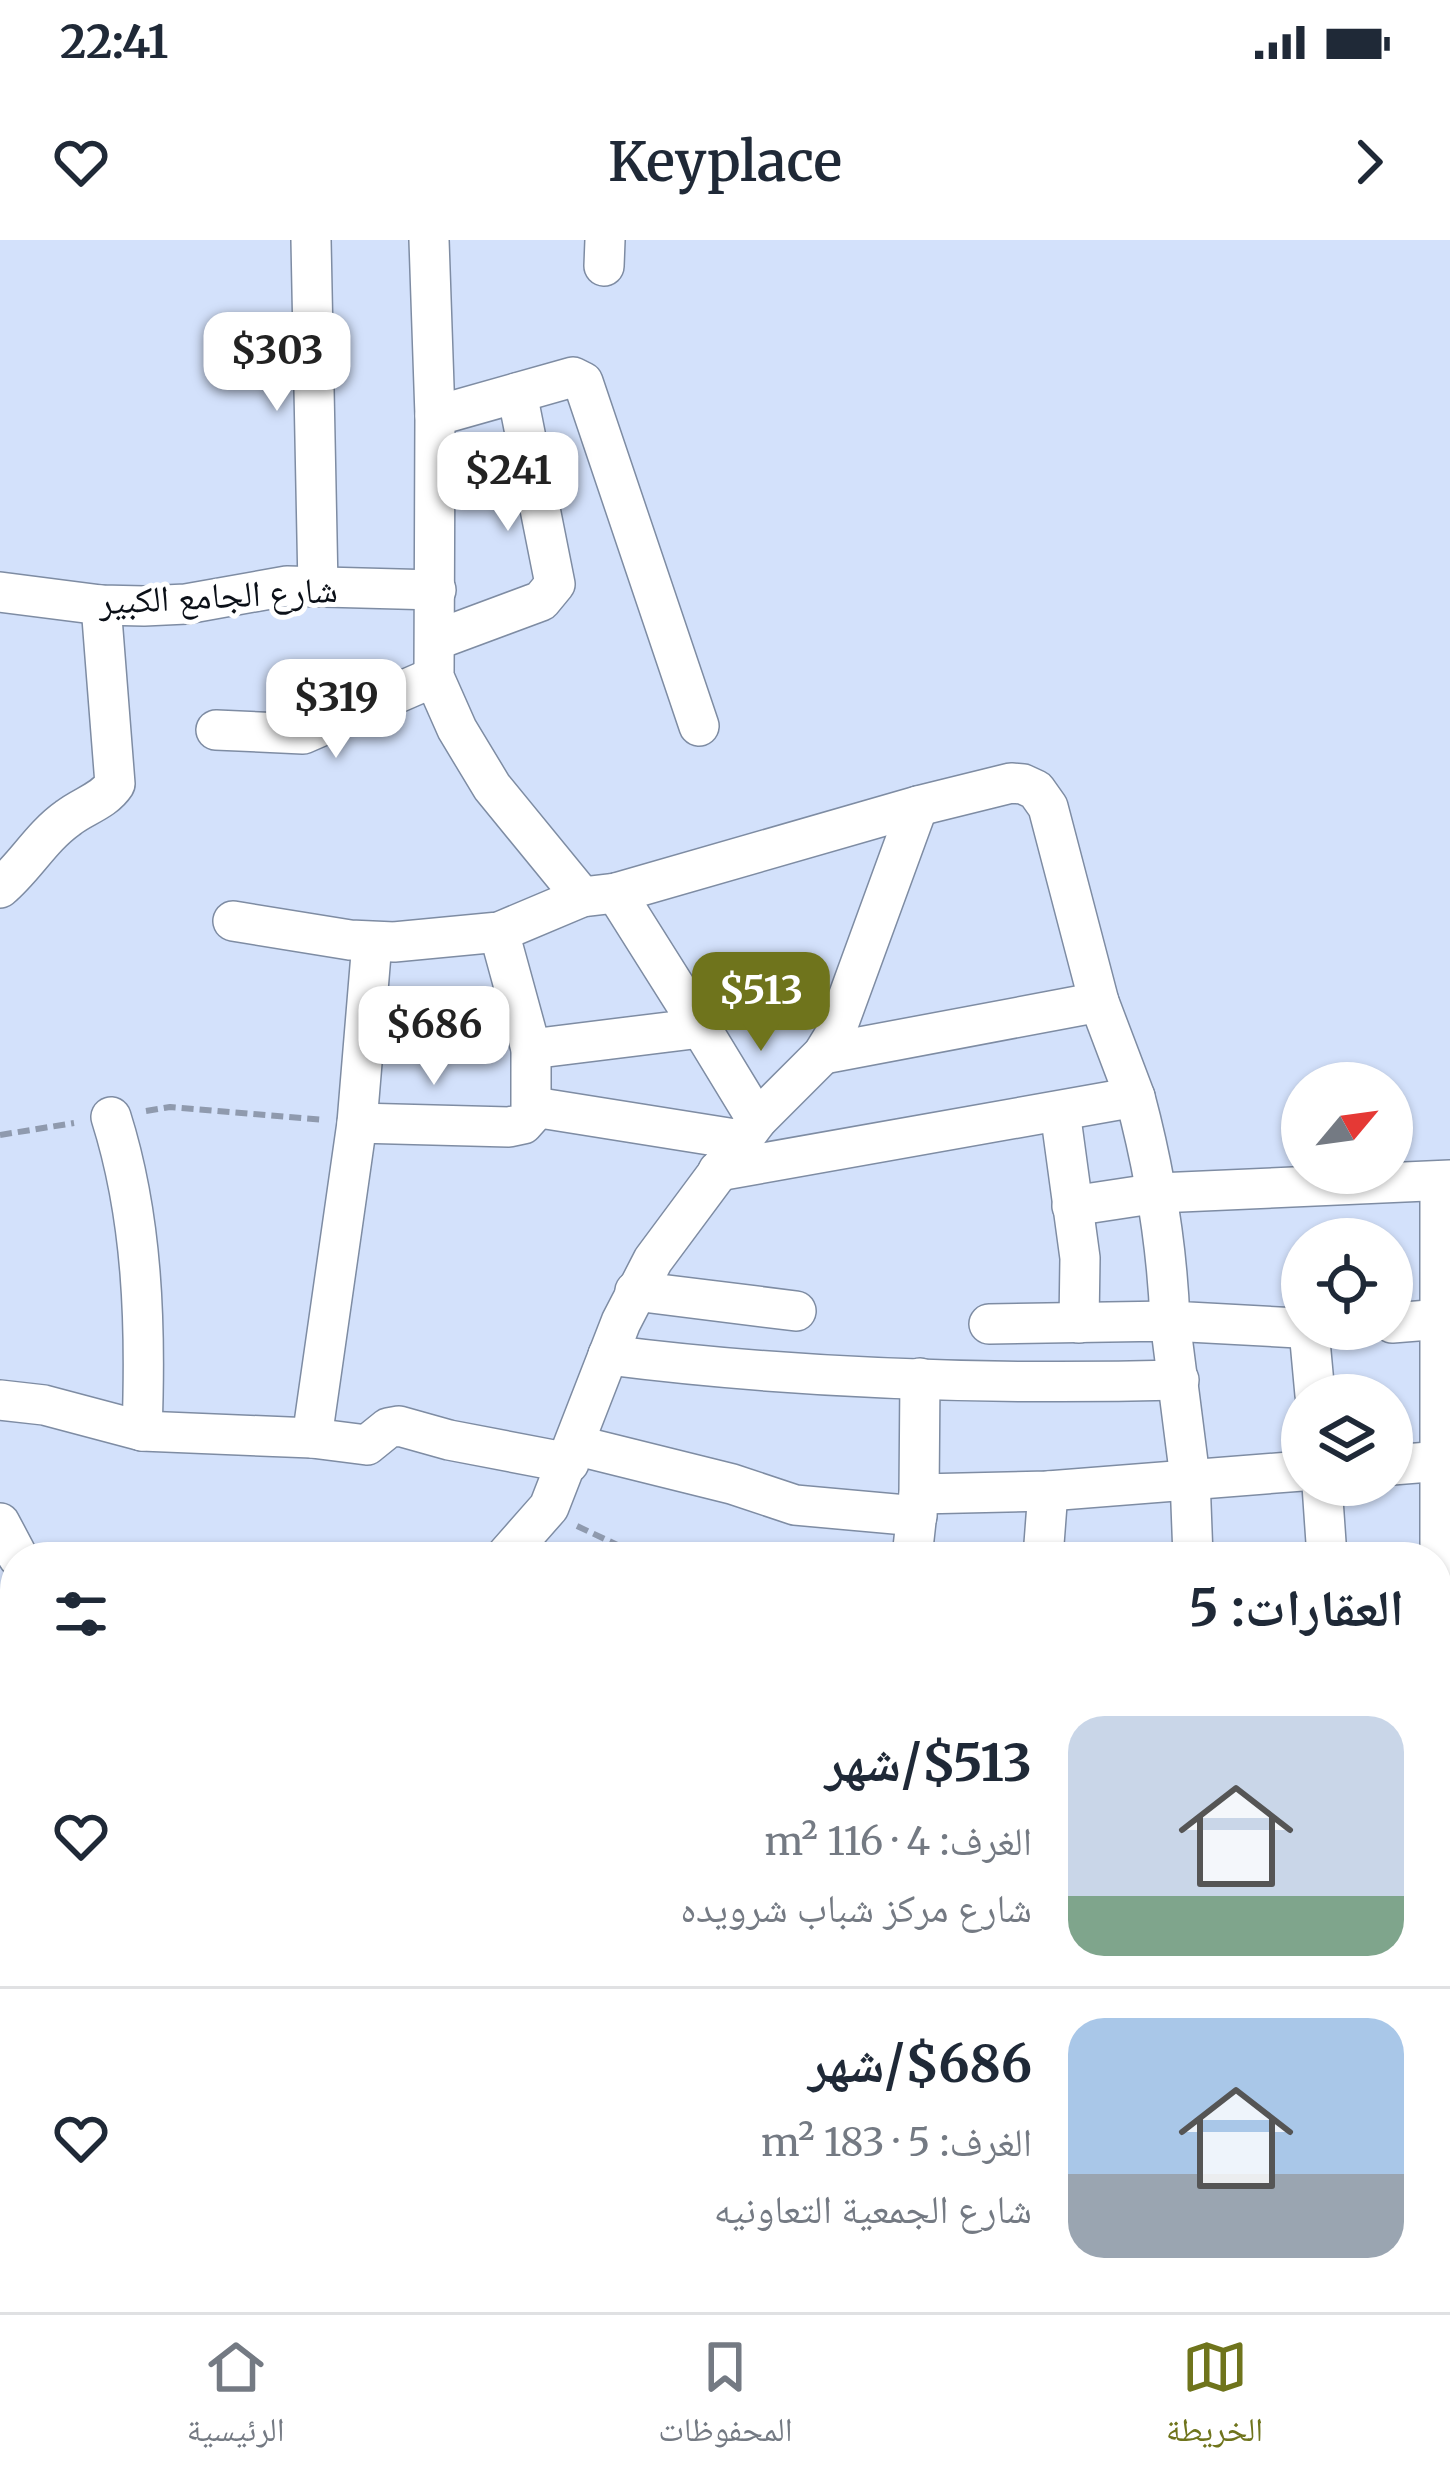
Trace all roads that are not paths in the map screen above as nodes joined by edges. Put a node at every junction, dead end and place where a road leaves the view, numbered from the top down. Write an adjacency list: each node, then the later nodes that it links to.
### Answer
1 (311, 240): 5 (street)
2 (429, 240): 4 (street)
3 (517, 393): 4 (street); 9 (street); 10 (street)
4 (435, 416): 6 (street)
5 (318, 587): 6 (street, شارع الجامع الكبير); 8 (street, شارع الجامع الكبير)
6 (436, 590): 9 (street)
7 (0, 592): 8 (street, شارع الجامع الكبير)
8 (100, 605): 13 (street)
9 (435, 658): 11 (street); 14 (street)
10 (699, 726)
11 (217, 730)
12 (918, 806): 14 (street); 18 (street); 21 (street)
13 (0, 888)
14 (599, 895): 16 (street); 19 (street)
15 (233, 922): 17 (street)
16 (499, 932): 17 (street); 20 (street)
17 (372, 942): 26 (street)
18 (1099, 1002): 21 (street); 22 (street)
19 (701, 1028): 20 (street); 27 (street)
20 (531, 1048): 23 (street)
21 (823, 1054): 27 (street)
22 (1135, 1097): 24 (street); 29 (street)
23 (534, 1107): 26 (street); 27 (street)
24 (1060, 1112): 27 (street); 30 (street)
25 (111, 1117): 43 (street)
26 (358, 1124): 44 (street)
27 (739, 1144): 31 (street)
28 (1445, 1180): 29 (street); 33 (street)
29 (1158, 1193): 30 (street); 34 (street)
30 (1072, 1206): 36 (street)
31 (635, 1292): 32 (street); 39 (street)
32 (796, 1311)
33 (1442, 1319): 35 (street); 46 (street)
34 (1170, 1321): 36 (street); 38 (street); 41 (street)
35 (1413, 1321)
36 (1079, 1323): 37 (street)
37 (989, 1324)
38 (1281, 1327)
39 (608, 1354): 40 (street); 45 (street)
40 (920, 1378): 41 (street); 51 (street)
41 (1179, 1380): 49 (street)
42 (0, 1400): 43 (street)
43 (142, 1431): 44 (street)
44 (312, 1438): 45 (street)
45 (572, 1454): 51 (street); 53 (street)
46 (1442, 1461): 47 (street); 58 (street)
47 (1413, 1463)
48 (1281, 1472): 49 (street)
49 (1190, 1478): 50 (street); 56 (street)
50 (1048, 1491): 51 (street); 55 (street)
51 (918, 1505): 54 (street)
52 (1323, 1506): 57 (street)
53 (518, 1542)
54 (914, 1542)
55 (1044, 1542)
56 (1192, 1542)
57 (1326, 1542)
58 (1440, 1542)

